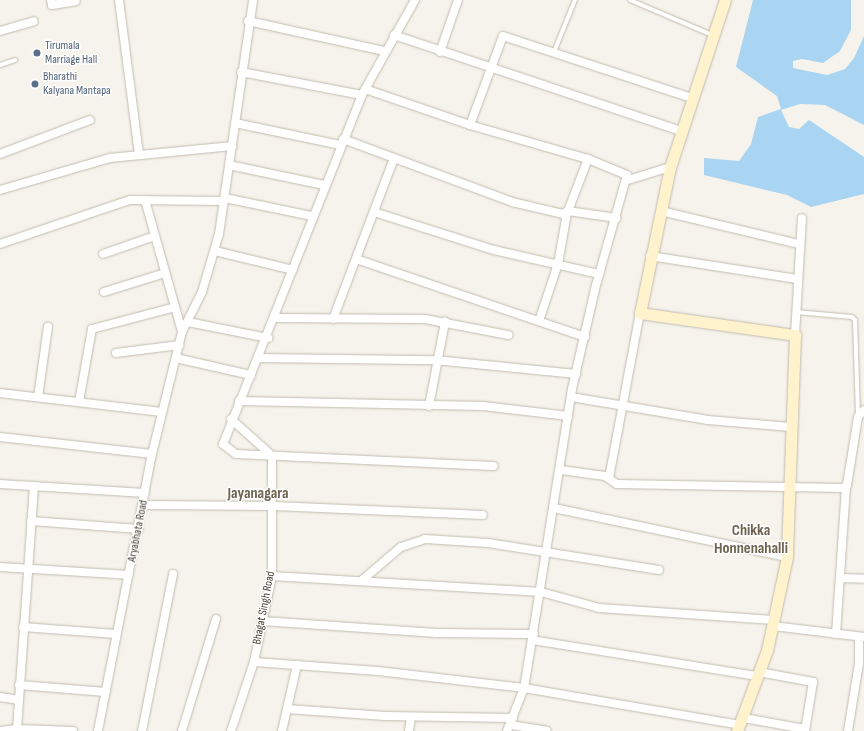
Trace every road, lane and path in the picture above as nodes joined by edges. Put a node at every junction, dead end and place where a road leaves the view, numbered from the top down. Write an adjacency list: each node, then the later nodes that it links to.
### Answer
1 (51, 0): 9 (street)
2 (119, 0): 31 (street)
3 (253, 0): 11 (street)
4 (415, 0): 13 (street)
5 (458, 0): 16 (street)
6 (575, 0): 17 (lane)
7 (630, 0): 14 (lane)
8 (725, 0): 14 (street)
9 (76, 1)
10 (34, 21): 12 (street)
11 (248, 21): 15 (street); 21 (street)
12 (0, 31)
13 (394, 35): 15 (street); 16 (street)
14 (713, 36): 23 (street)
15 (385, 52): 22 (street)
16 (440, 52): 20 (street)
17 (554, 52): 20 (street); 23 (street)
18 (15, 60): 19 (lane)
19 (0, 65)
20 (488, 68): 26 (street); 27 (street)
21 (242, 72): 22 (street); 25 (street)
22 (363, 92): 26 (street); 28 (street)
23 (692, 98): 27 (street)
24 (90, 120): 30 (street)
25 (235, 123): 28 (street); 29 (street)
26 (470, 126): 33 (street)
27 (681, 131): 35 (street)
28 (342, 142): 32 (street); 37 (street)
29 (232, 146): 31 (street); 34 (street)
30 (0, 154)
31 (139, 155): 38 (street)
32 (394, 158): 42 (street); 43 (street)
33 (588, 159): 36 (street); 43 (street)
34 (229, 165): 37 (street); 39 (street)
35 (670, 167): 36 (street); 41 (street)
36 (628, 180): 45 (street)
37 (324, 185): 44 (street)
38 (0, 190)
39 (224, 199): 40 (street); 44 (street); 50 (street)
40 (144, 200): 47 (street); 48 (street)
41 (661, 210): 49 (street); 52 (street)
42 (374, 212): 53 (street); 54 (street)
43 (567, 212): 45 (street); 54 (street)
44 (312, 216): 55 (street)
45 (616, 218): 57 (street)
46 (802, 218): 49 (street)
47 (155, 236): 51 (street); 56 (street)
48 (0, 244)
49 (798, 244): 58 (street)
50 (216, 251): 55 (street); 66 (street)
51 (102, 254)
52 (650, 256): 58 (street); 62 (street)
53 (356, 259): 64 (street); 65 (street)
54 (558, 264): 57 (street); 65 (street)
55 (292, 270): 63 (street)
56 (165, 273): 59 (street); 60 (street)
57 (599, 274): 72 (street)
58 (798, 279): 61 (street)
59 (104, 292)
60 (175, 307): 69 (street); 85 (street)
61 (796, 312): 71 (street); 91 (lane)
62 (640, 313): 71 (street); 86 (street)
63 (276, 318): 64 (street); 73 (street)
64 (333, 319): 67 (street)
65 (539, 321): 72 (street)
66 (188, 322): 69 (street); 73 (street)
67 (445, 322): 70 (street); 78 (street)
68 (48, 327): 82 (street)
69 (182, 332): 74 (street, Aryabhata Road)
70 (508, 335)
71 (795, 335): 93 (street)
72 (585, 337): 79 (street)
73 (268, 338): 77 (street)
74 (179, 345): 75 (street); 76 (street, Aryabhata Road)
75 (116, 353)
76 (176, 358): 80 (street); 89 (street, Aryabhata Road)
77 (259, 358): 78 (street); 80 (street)
78 (435, 360): 79 (street); 87 (street)
79 (576, 374): 83 (street)
80 (252, 375): 84 (street)
81 (0, 393): 82 (street)
82 (38, 397): 85 (street)
83 (571, 397): 86 (street); 90 (street)
84 (239, 401): 87 (street); 92 (street)
85 (79, 402): 89 (street)
86 (621, 405): 93 (street); 99 (street)
87 (429, 406): 90 (street)
88 (864, 410): 91 (street)
89 (162, 412): 95 (street, Aryabhata Road)
90 (568, 416): 98 (street)
91 (858, 417): 103 (street)
92 (231, 419): 96 (street); 96 (street)
93 (792, 426): 102 (street)
94 (0, 437): 95 (street)
95 (152, 454): 104 (street, Aryabhata Road)
96 (270, 455): 97 (street); 106 (street, Bhagat Singh Road)
97 (494, 466)
98 (561, 470): 99 (street); 107 (street)
99 (609, 478): 102 (street)
100 (0, 484): 101 (street)
101 (34, 486): 104 (street); 109 (street)
102 (791, 487): 103 (street); 112 (street)
103 (846, 487): 119 (street)
104 (145, 493): 105 (street, Aryabhata Road)
105 (143, 505): 106 (street); 110 (street, Aryabhata Road)
106 (274, 506): 108 (street); 118 (street, Bhagat Singh Road)
107 (554, 508): 111 (street); 112 (street)
108 (483, 515)
109 (31, 521): 110 (street); 114 (street)
110 (138, 529): 117 (street, Aryabhata Road)
111 (547, 553): 115 (street); 121 (street); 122 (street)
112 (787, 557): 125 (street)
113 (0, 567): 114 (street)
114 (27, 568): 117 (street); 126 (street)
115 (659, 570)
116 (173, 574): 148 (street)
117 (129, 575): 127 (street, Aryabhata Road)
118 (272, 576): 121 (street); 124 (street, Bhagat Singh Road)
119 (841, 578): 120 (street); 128 (street)
120 (864, 579)
121 (361, 581): 122 (street)
122 (541, 592): 125 (street); 129 (street)
123 (216, 619): 149 (street)
124 (262, 621): 129 (street); 131 (street, Bhagat Singh Road)
125 (774, 623): 128 (street); 133 (street)
126 (23, 628): 127 (street); 134 (street)
127 (116, 634): 136 (street, Aryabhata Road)
128 (836, 634): 130 (street)
129 (533, 637): 133 (street); 135 (street)
130 (861, 637): 154 (street)
131 (254, 662): 132 (street); 150 (street, Bhagat Singh Road)
132 (297, 665): 135 (street); 139 (street)
133 (759, 674): 141 (street); 144 (street)
134 (19, 685): 136 (street); 138 (street)
135 (524, 688): 141 (street); 142 (street)
136 (106, 692): 147 (street, Aryabhata Road)
137 (0, 697): 138 (street)
138 (18, 700): 143 (street)
139 (288, 709): 140 (street); 151 (street)
140 (411, 717): 142 (street); 152 (street)
141 (740, 724): 144 (street)
142 (510, 725): 153 (street)
143 (16, 729): 145 (street); 146 (street)
144 (805, 730)
145 (0, 731)
146 (73, 731)
147 (98, 731)
148 (142, 731)
149 (182, 731)
150 (230, 731)
151 (282, 731)
152 (409, 731)
153 (547, 731)
154 (848, 731)

